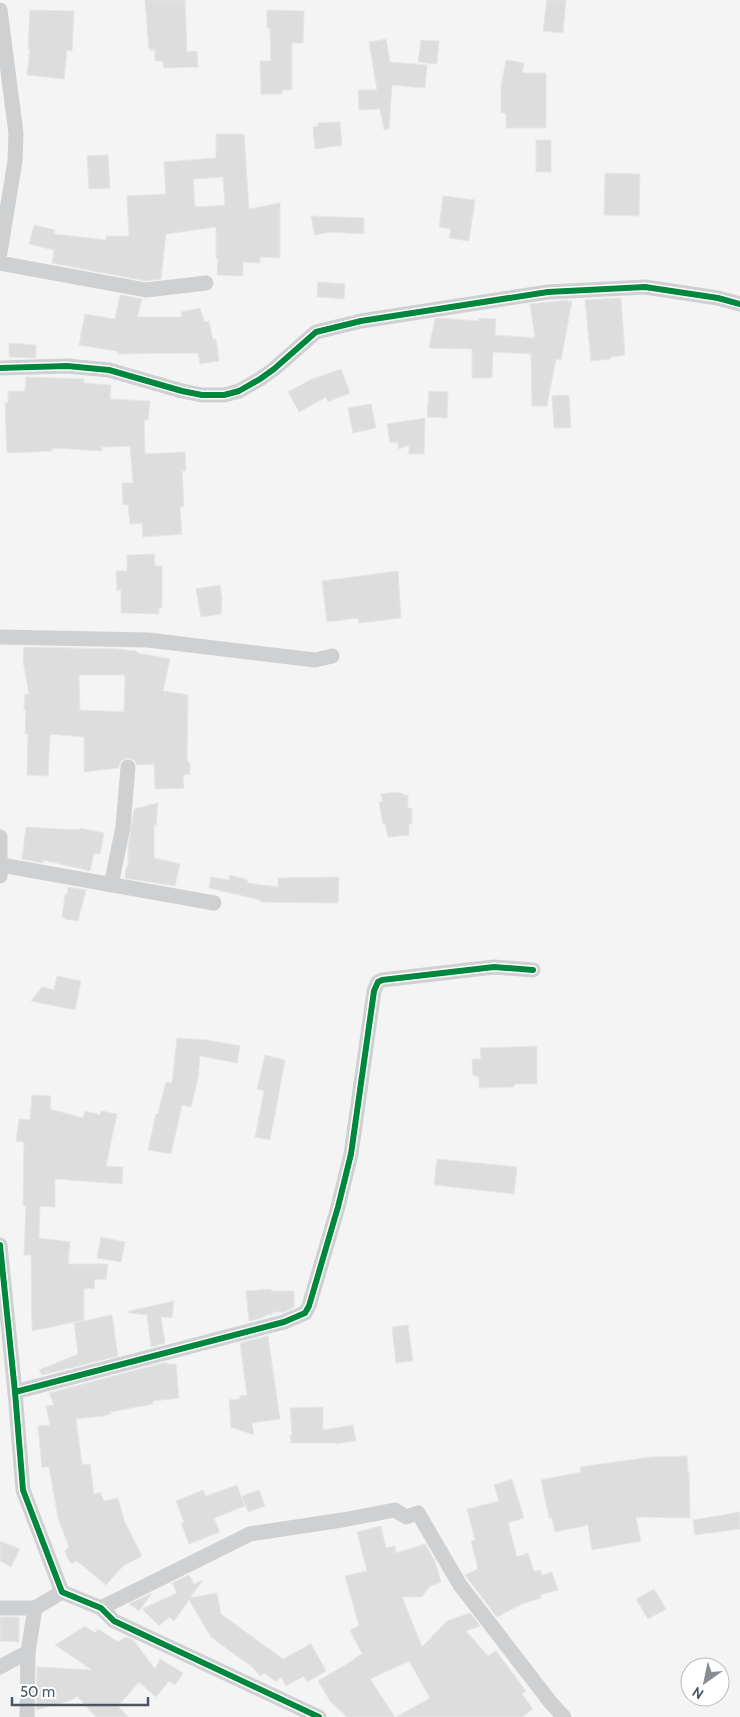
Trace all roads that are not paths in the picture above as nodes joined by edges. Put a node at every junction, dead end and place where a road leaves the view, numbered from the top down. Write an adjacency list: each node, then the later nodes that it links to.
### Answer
1 (0, 10): 2 (street)
2 (0, 253)
3 (0, 263): 4 (street)
4 (206, 283)
5 (740, 304): 6 (street)
6 (0, 368)
7 (0, 637): 8 (street)
8 (332, 656)
9 (128, 767): 12 (street)
10 (0, 837): 11 (street)
11 (0, 871): 12 (street)
12 (111, 885): 13 (street)
13 (214, 903)
14 (533, 970): 16 (street)
15 (0, 1246): 16 (street)
16 (15, 1392): 17 (street)
17 (62, 1592): 19 (street); 20 (street)
18 (0, 1608): 19 (street)
19 (35, 1608): 21 (street)
20 (101, 1608): 24 (street); 25 (street)
21 (28, 1652): 22 (street); 23 (street)
22 (0, 1667)
23 (28, 1717)
24 (319, 1717)
25 (564, 1717)

